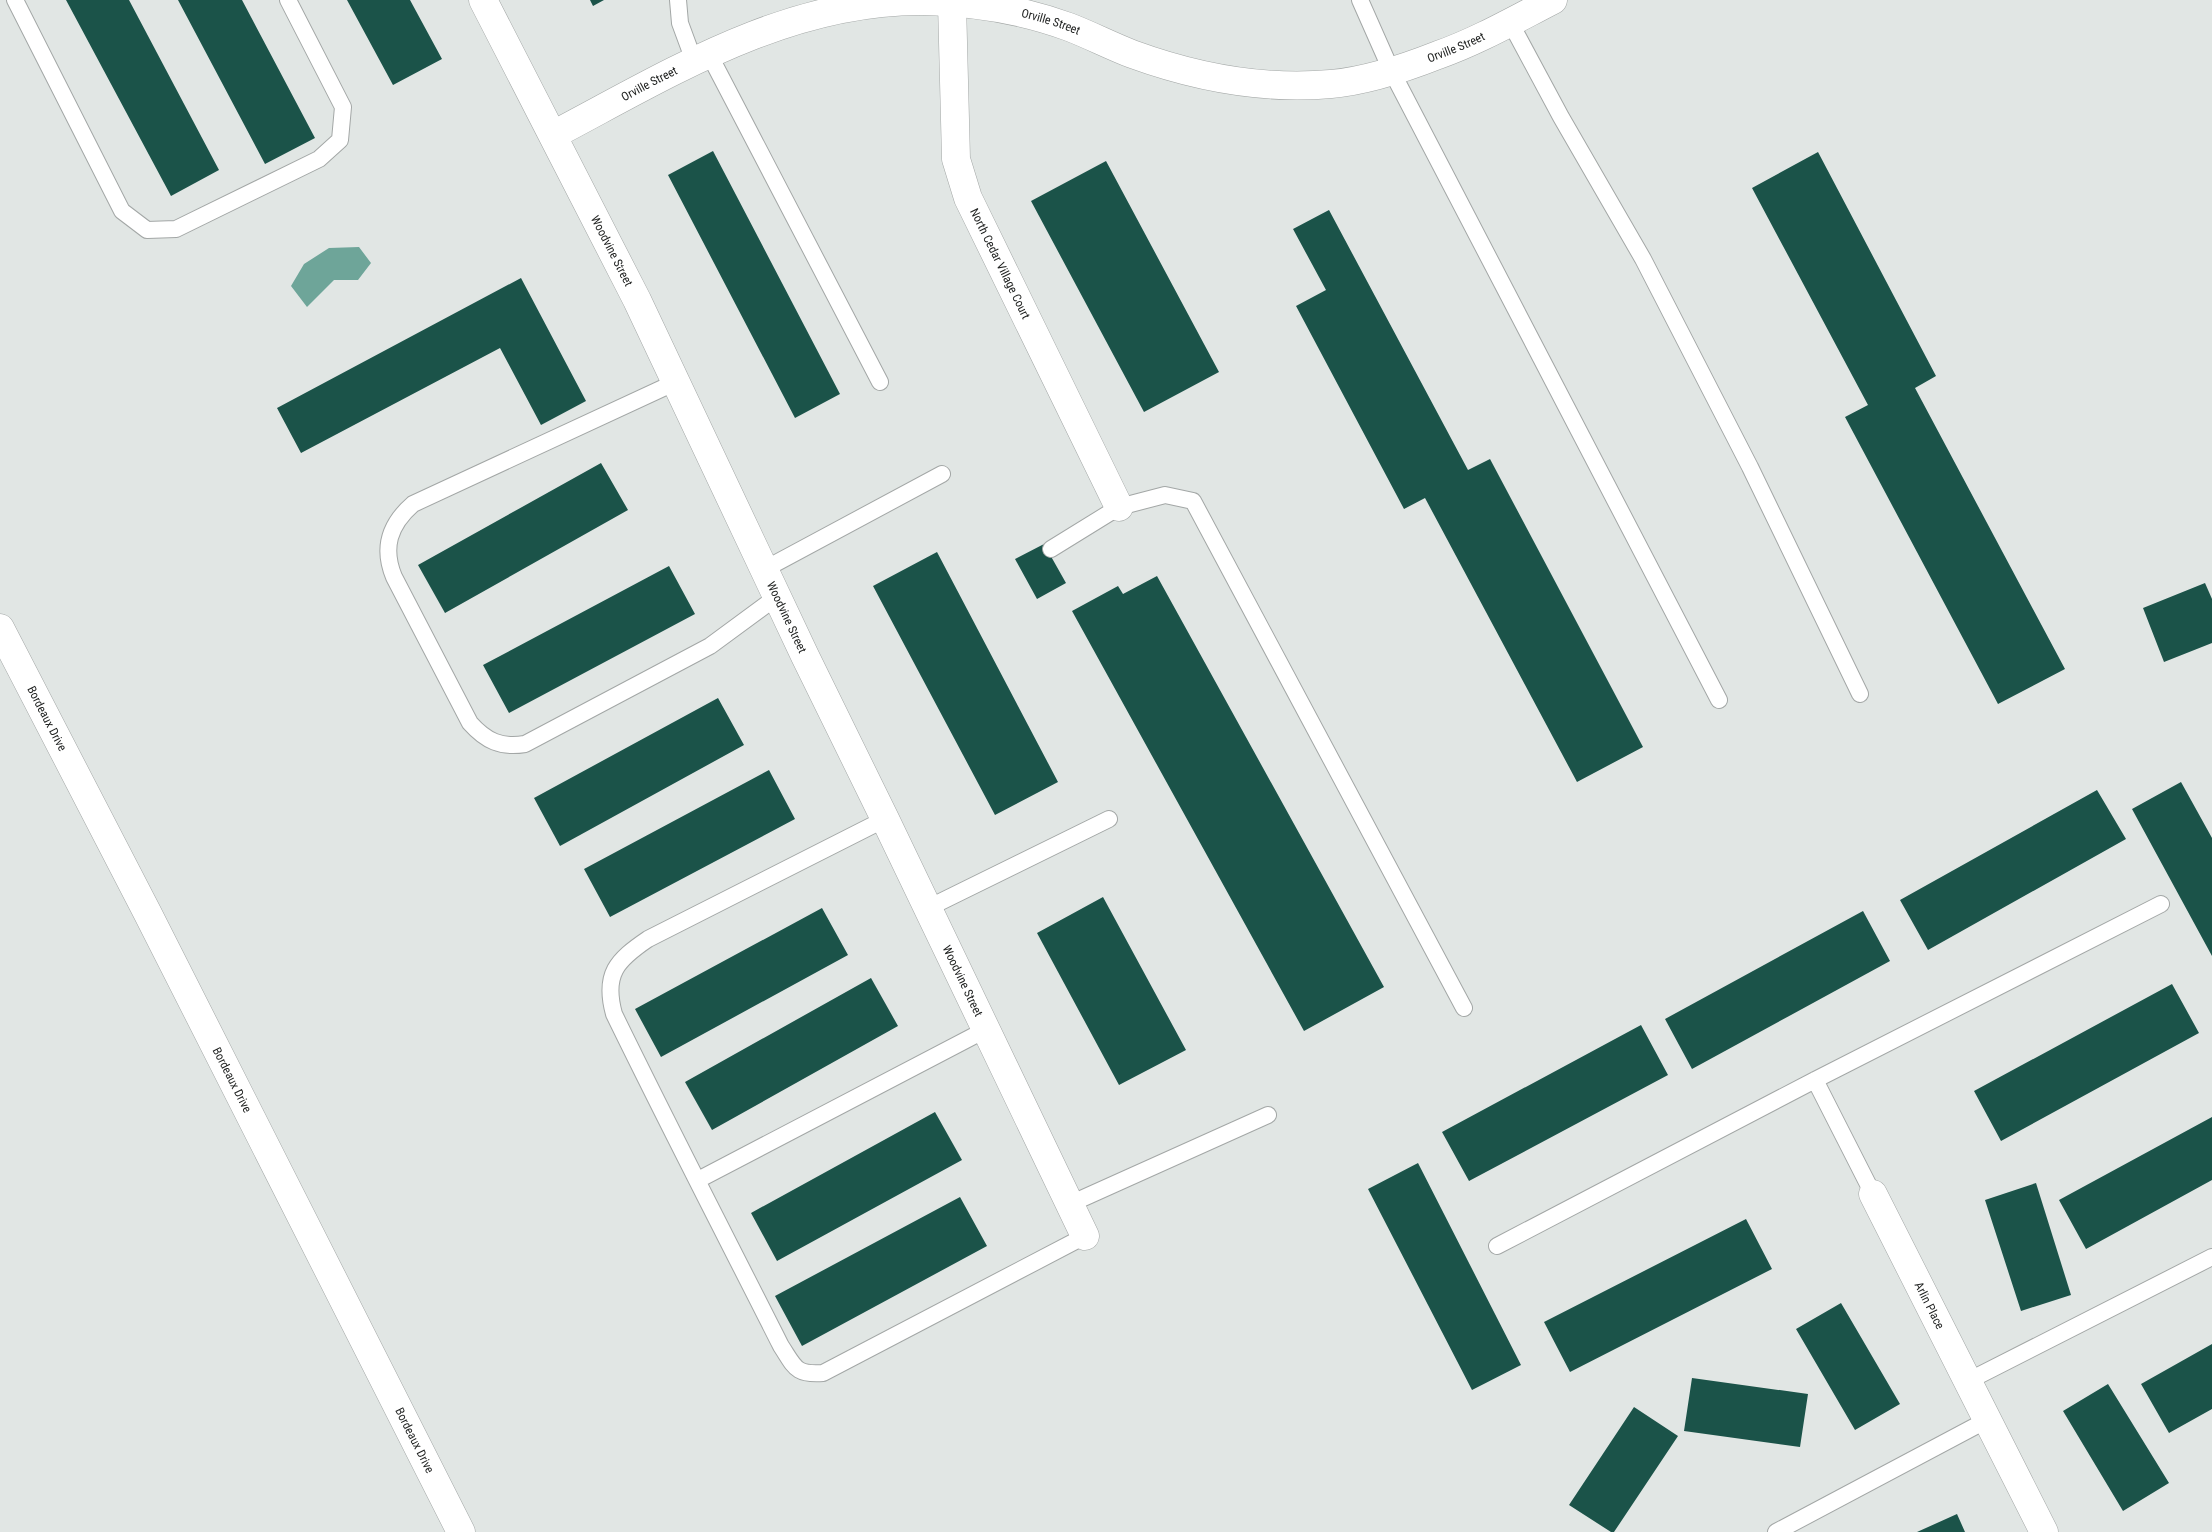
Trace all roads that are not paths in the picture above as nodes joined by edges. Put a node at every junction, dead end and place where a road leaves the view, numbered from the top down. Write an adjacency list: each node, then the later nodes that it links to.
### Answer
1 (14, 0): 2 (lane)
2 (288, 0)
3 (483, 0): 12 (street, Woodvine Street)
4 (678, 0): 10 (lane)
5 (1360, 0): 11 (lane)
6 (1553, 0): 9 (street, Orville Street)
7 (898, 1): 8 (street, Orville Street); 10 (street, Orville Street)
8 (952, 3): 11 (street, Orville Street); 16 (street, North Cedar Village Court)
9 (1510, 22): 11 (street, Orville Street); 21 (lane)
10 (701, 57): 12 (street, Orville Street); 14 (lane)
11 (1391, 70): 22 (lane)
12 (553, 135): 13 (street, Woodvine Street)
13 (676, 382): 18 (street, Woodvine Street); 19 (lane)
14 (880, 382)
15 (942, 474): 18 (lane)
16 (1120, 507): 17 (lane); 27 (lane)
17 (1051, 549)
18 (765, 569): 19 (street, Woodvine Street)
19 (778, 596): 23 (street, Woodvine Street)
20 (0, 628): 39 (street, Bordeaux Drive)
21 (1860, 694)
22 (1719, 700)
23 (886, 819): 26 (street, Woodvine Street); 31 (lane)
24 (1109, 819): 26 (lane)
25 (2161, 904): 29 (lane)
26 (928, 908): 28 (street, Woodvine Street)
27 (1464, 1008)
28 (987, 1029): 31 (lane); 33 (street, Woodvine Street)
29 (1815, 1080): 32 (lane, Arlin Place); 35 (lane)
30 (1268, 1115): 33 (lane)
31 (698, 1180): 34 (lane)
32 (1873, 1194): 37 (street, Arlin Place)
33 (1070, 1204): 34 (street, Woodvine Street)
34 (1085, 1236)
35 (1497, 1246)
36 (2212, 1257): 37 (lane)
37 (1968, 1381): 38 (street, Arlin Place)
38 (1987, 1420): 40 (lane); 41 (street, Arlin Place)
39 (461, 1532)
40 (1776, 1532)
41 (2044, 1532)

